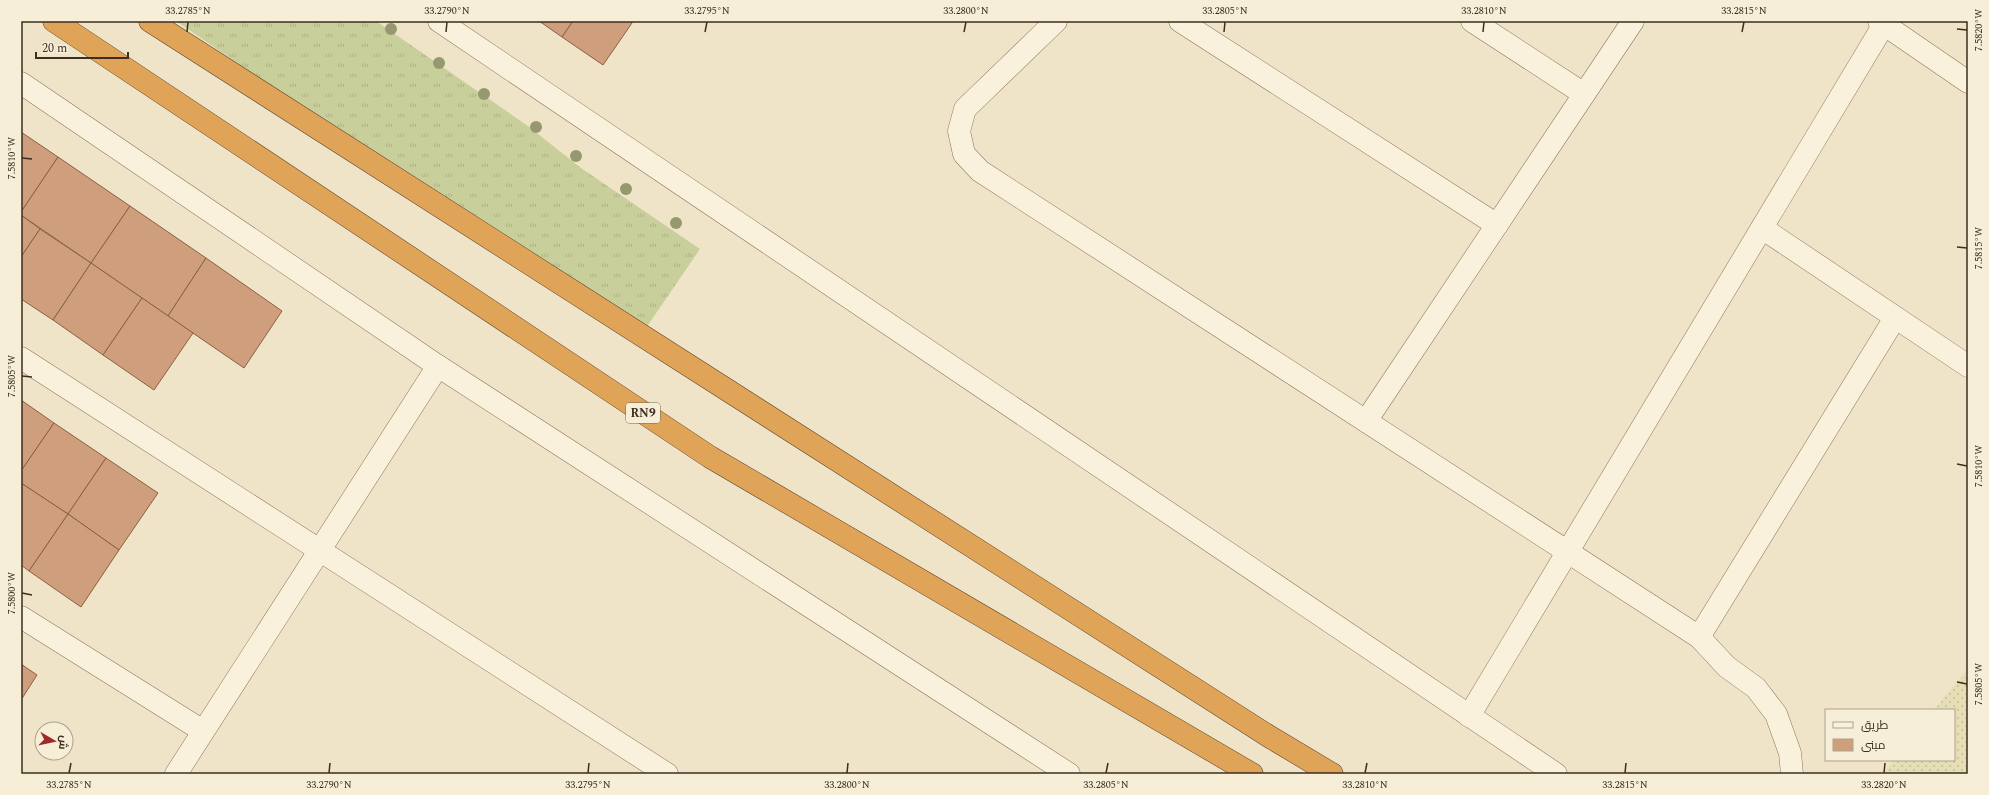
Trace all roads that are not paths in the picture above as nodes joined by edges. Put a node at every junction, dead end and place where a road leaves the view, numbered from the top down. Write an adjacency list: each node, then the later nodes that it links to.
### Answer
1 (54, 21): 28 (highway, RN9)
2 (150, 21): 29 (highway)
3 (439, 21): 23 (street)
4 (1056, 21): 18 (street)
5 (1180, 21): 12 (street)
6 (1472, 21): 11 (street)
7 (1633, 21): 11 (street)
8 (1883, 22): 9 (street); 13 (street)
9 (1968, 82)
10 (21, 83): 16 (street)
11 (1584, 94): 12 (street)
12 (1497, 225): 18 (street)
13 (1762, 228): 14 (street); 20 (street)
14 (1895, 318): 17 (street); 22 (street)
15 (21, 358): 19 (street)
16 (438, 366): 19 (street); 27 (street)
17 (1968, 366)
18 (1366, 421): 20 (street)
19 (320, 550): 24 (street); 26 (street)
20 (1568, 552): 22 (street); 23 (street)
21 (21, 617): 24 (street)
22 (1699, 637): 31 (street)
23 (1469, 716): 30 (street)
24 (204, 731): 25 (street)
25 (176, 774)
26 (667, 774)
27 (1069, 774)
28 (1252, 774)
29 (1332, 774)
30 (1556, 774)
31 (1792, 774)

